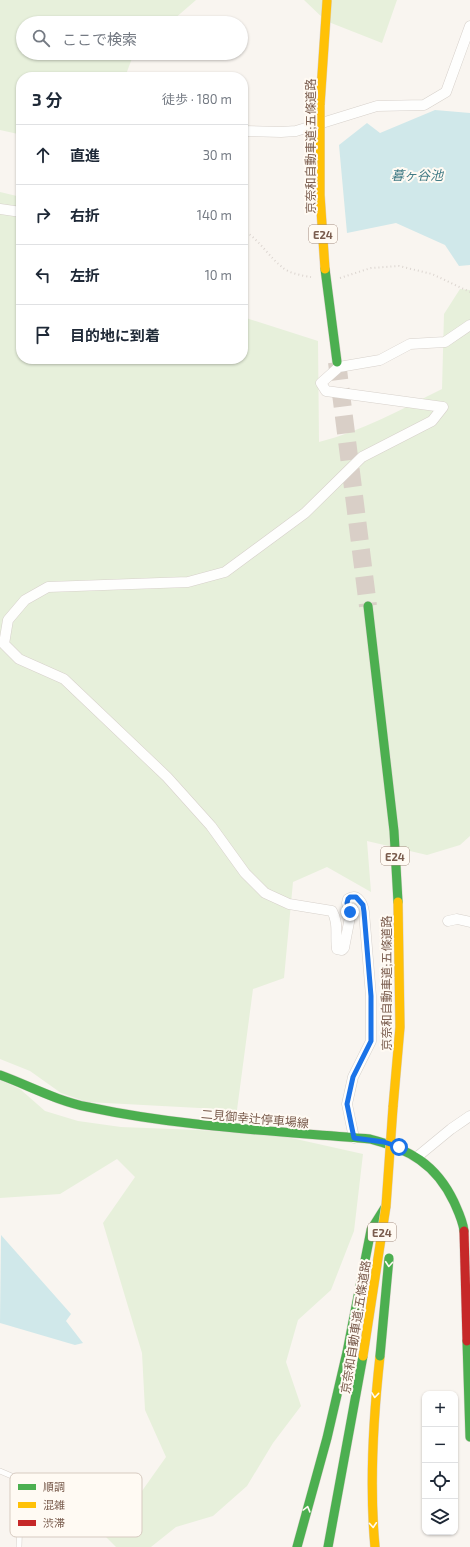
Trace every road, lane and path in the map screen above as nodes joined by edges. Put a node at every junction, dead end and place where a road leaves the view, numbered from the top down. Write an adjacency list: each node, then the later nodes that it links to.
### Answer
1 (327, 1): 11 (main road, 京奈和自動車道;五條道路 / E24, bridge)
2 (470, 26): 3 (street)
3 (248, 131)
4 (0, 209): 5 (street)
5 (16, 211)
6 (248, 233): 7 (path)
7 (314, 277)
8 (337, 278): 9 (path)
9 (470, 292)
10 (470, 325): 18 (street)
11 (337, 362)
12 (368, 606): 17 (main road, 京奈和自動車道;五條道路 / E24, bridge)
13 (448, 921): 14 (street)
14 (470, 922)
15 (0, 1075): 18 (main road, 二見御幸辻停車場線)
16 (470, 1116): 19 (street)
17 (392, 1128): 20 (main road, 京奈和自動車道;五條道路 / E24, bridge); 22 (main road, bridge)
18 (354, 1138): 19 (main road, 二見御幸辻停車場線)
19 (417, 1157): 21 (main road, 二見御幸辻停車場線)
20 (386, 1206): 29 (main road, one-way to 20); 30 (main road, 京奈和自動車道;五條道路 / E24, bridge)
21 (467, 1229): 24 (main road, 二見御幸辻停車場線)
22 (391, 1235)
23 (390, 1251): 31 (main road, one-way to 31, bridge)
24 (470, 1437)
25 (0, 1471): 26 (lane)
26 (10, 1475)
27 (19, 1537): 28 (lane)
28 (19, 1547)
29 (297, 1547)
30 (328, 1547)
31 (375, 1547)

